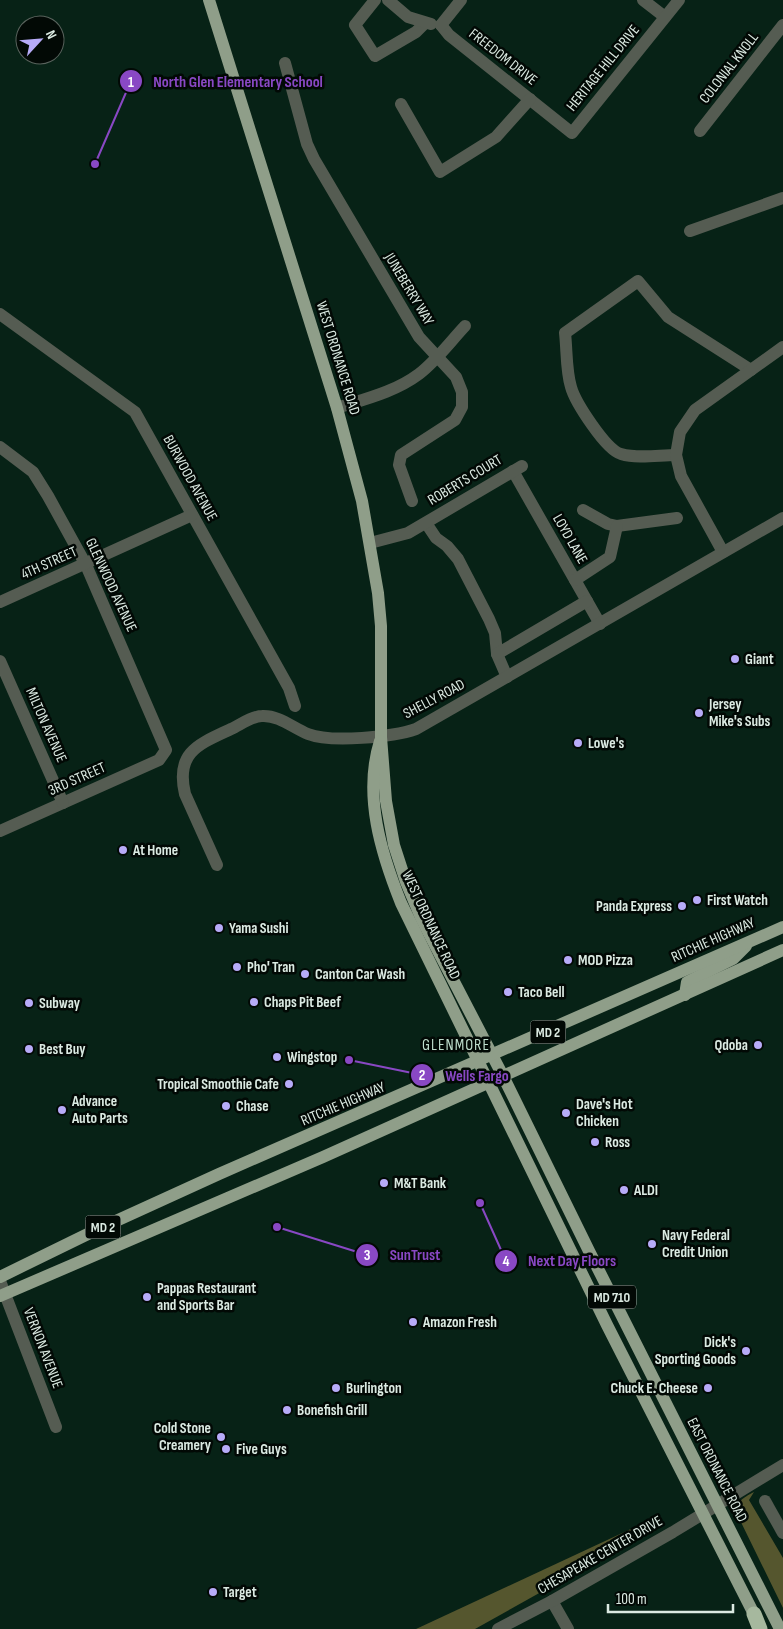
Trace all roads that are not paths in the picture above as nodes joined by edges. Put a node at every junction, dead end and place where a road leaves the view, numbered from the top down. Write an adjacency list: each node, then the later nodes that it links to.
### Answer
1 (209, 0): 23 (main road, WEST ORDNANCE ROAD)
2 (375, 0): 8 (street)
3 (388, 0): 8 (street)
4 (461, 0): 9 (street)
5 (643, 0): 7 (street)
6 (679, 0): 7 (street, HERITAGE HILL DRIVE)
7 (665, 17): 15 (street, HERITAGE HILL DRIVE)
8 (424, 23): 9 (street)
9 (441, 25): 12 (street, FREEDOM DRIVE)
10 (783, 26): 14 (street, COLONIAL KNOLL)
11 (285, 63): 21 (street, JUNEBERRY WAY)
12 (530, 99): 13 (street); 15 (street, FREEDOM DRIVE)
13 (400, 104)
14 (700, 131)
15 (572, 133)
16 (783, 198): 17 (street)
17 (690, 231)
18 (0, 314): 29 (street, BURWOOD AVENUE)
19 (465, 326): 21 (street)
20 (783, 347): 22 (street)
21 (436, 358): 23 (street); 27 (street, JUNEBERRY WAY)
22 (751, 370): 25 (street); 25 (street)
23 (337, 408): 34 (main road, WEST ORDNANCE ROAD)
24 (0, 448): 36 (street, GLENWOOD AVENUE)
25 (676, 455): 35 (street)
26 (517, 468): 32 (street, ROBERTS COURT); 37 (street, LOYD LANE)
27 (412, 501)
28 (583, 510): 33 (street)
29 (192, 515): 36 (street, 4TH STREET); 44 (street, BURWOOD AVENUE)
30 (677, 518): 33 (street)
31 (783, 518): 35 (street, SHELLY ROAD)
32 (426, 523): 34 (street, ROBERTS COURT); 41 (street, ROBERTS COURT)
33 (618, 526): 37 (street)
34 (370, 542): 45 (main road, WEST ORDNANCE ROAD)
35 (723, 552): 40 (street, SHELLY ROAD)
36 (86, 565): 39 (street, 4TH STREET); 46 (street, GLENWOOD AVENUE)
37 (575, 580): 38 (street, LOYD LANE)
38 (587, 601): 40 (street, LOYD LANE); 41 (street)
39 (0, 602)
40 (600, 624): 43 (street, SHELLY ROAD)
41 (497, 654): 43 (street, ROBERTS COURT)
42 (0, 661): 47 (street, MILTON AVENUE)
43 (508, 677): 45 (street, SHELLY ROAD)
44 (295, 706)
45 (381, 737): 49 (street, SHELLY ROAD); 54 (main road, WEST ORDNANCE ROAD); 55 (main road, WEST ORDNANCE ROAD)
46 (164, 753): 47 (street, 3RD STREET)
47 (63, 803): 48 (street, 3RD STREET)
48 (0, 831)
49 (217, 865)
50 (783, 927): 51 (main road, RITCHIE HIGHWAY / MD 2)
51 (751, 941): 53 (main road); 54 (main road, RITCHIE HIGHWAY / MD 2)
52 (783, 950): 53 (main road, MD 2)
53 (685, 995): 56 (main road, MD 2)
54 (492, 1056): 55 (main road, RITCHIE HIGHWAY / MD 2); 56 (main road, EAST ORDNANCE ROAD / MD 710)
55 (478, 1063): 57 (main road, MD 710); 58 (main road, RITCHIE HIGHWAY / MD 2)
56 (503, 1076): 57 (main road, MD 2); 63 (main road, EAST ORDNANCE ROAD / MD 710)
57 (488, 1082): 59 (main road, MD 2); 64 (main road, MD 710)
58 (0, 1279): 59 (street, VERNON AVENUE)
59 (3, 1295): 60 (street, VERNON AVENUE)
60 (56, 1427)
61 (783, 1465): 63 (street, CHESAPEAKE CENTER DRIVE)
62 (764, 1501): 65 (street)
63 (717, 1504): 64 (street, CHESAPEAKE CENTER DRIVE); 71 (main road, EAST ORDNANCE ROAD / MD 710)
64 (703, 1515): 66 (street, CHESAPEAKE CENTER DRIVE); 67 (main road, MD 710)
65 (783, 1533)
66 (552, 1601): 68 (street, CHESAPEAKE CENTER DRIVE); 69 (street)
67 (754, 1614): 70 (highway)
68 (498, 1629)
69 (568, 1629)
70 (761, 1629)
71 (780, 1629)

